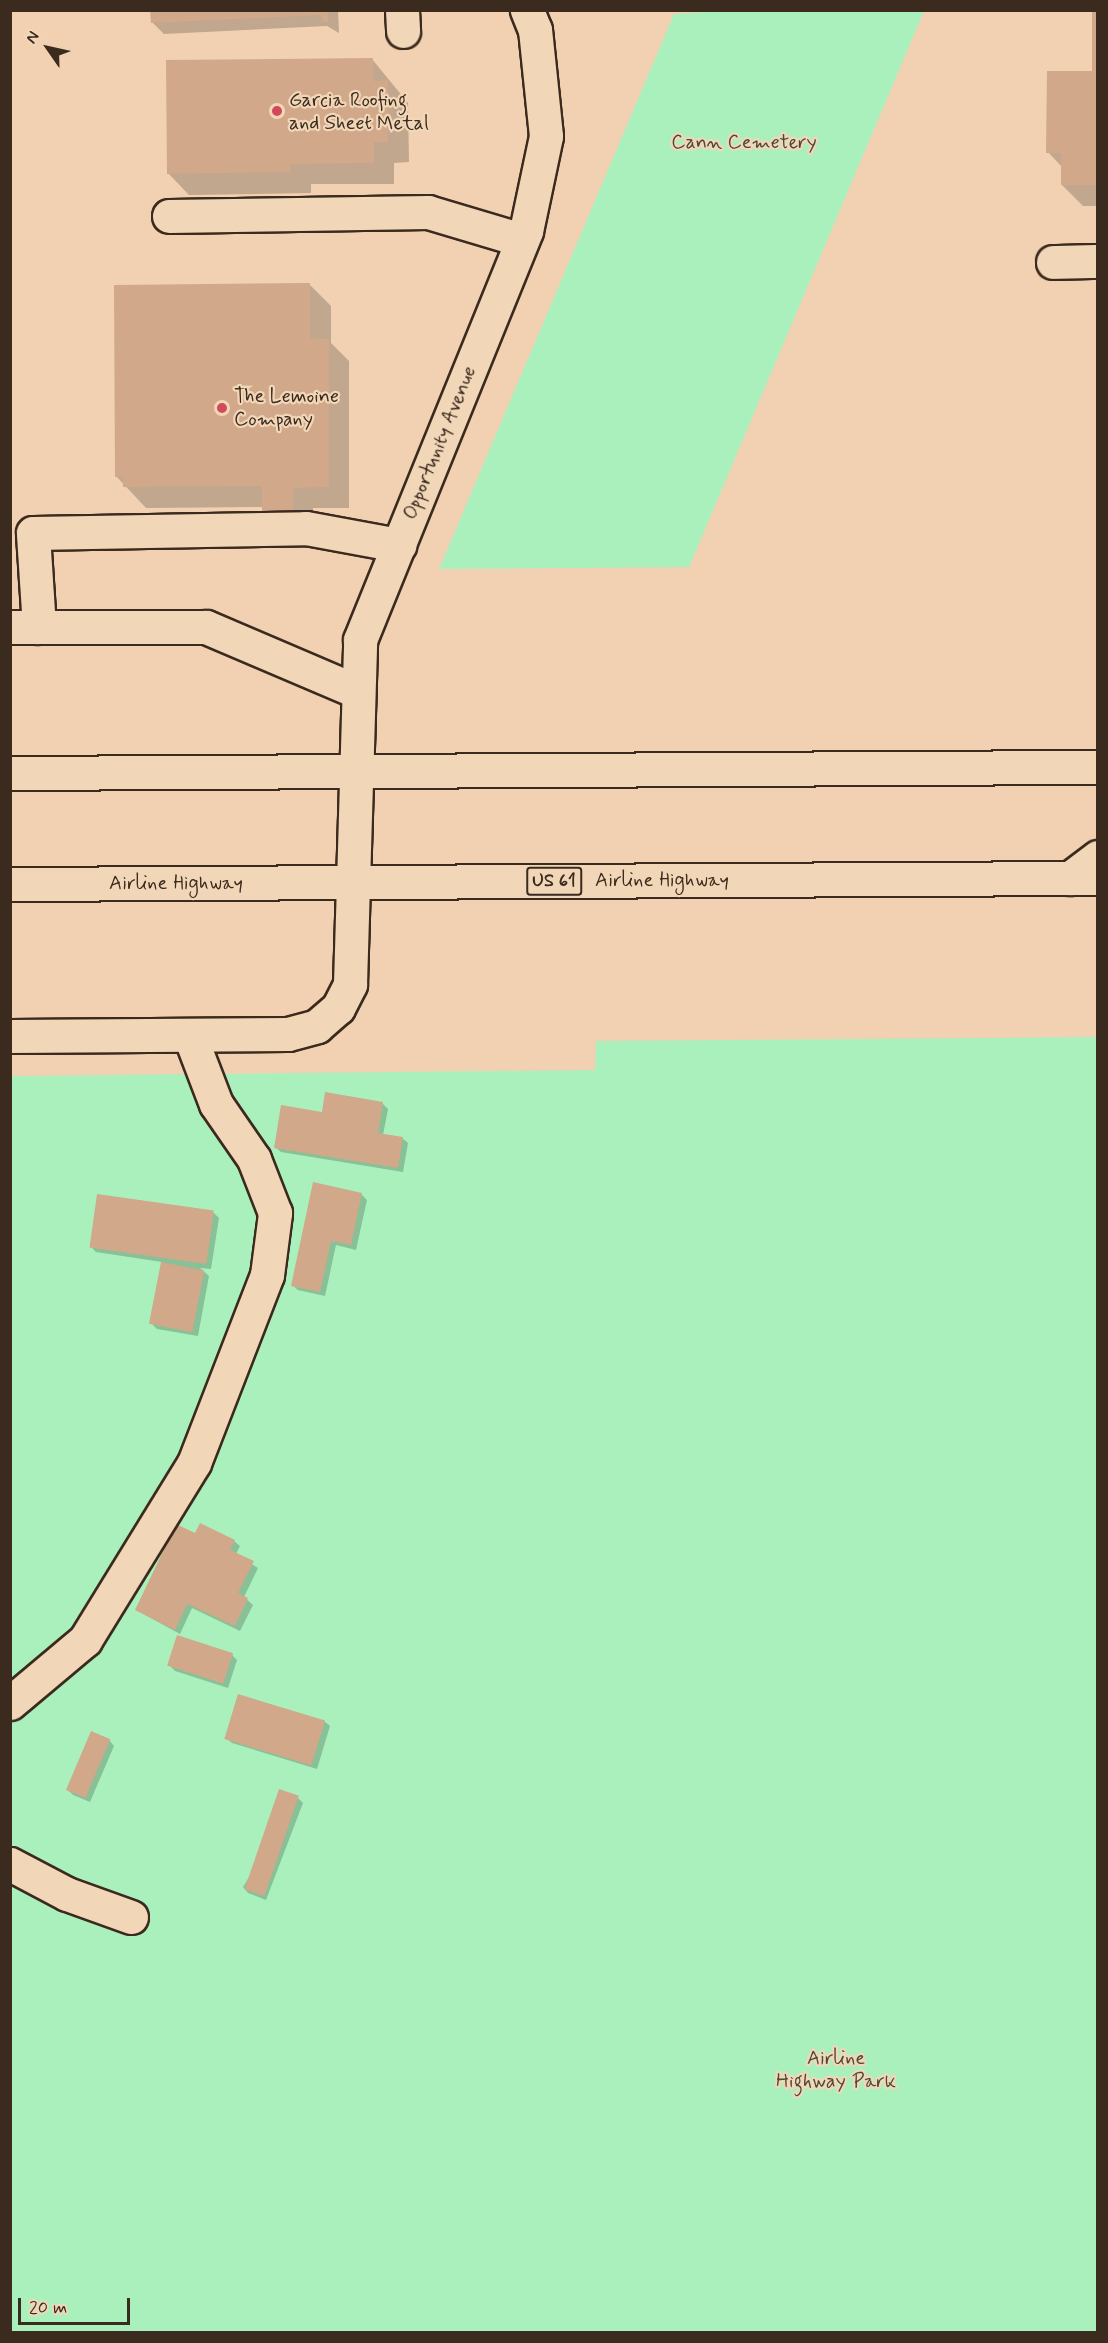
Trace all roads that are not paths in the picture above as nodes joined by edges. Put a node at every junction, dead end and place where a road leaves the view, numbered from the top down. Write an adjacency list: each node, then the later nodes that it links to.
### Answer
1 (527, 10): 3 (main road, Opportunity Avenue)
2 (169, 216): 3 (main road)
3 (522, 240): 6 (main road, Opportunity Avenue)
4 (1098, 261): 5 (main road)
5 (1053, 262)
6 (399, 545): 7 (main road); 8 (main road, Opportunity Avenue)
7 (25, 627): 8 (main road)
8 (356, 691): 10 (main road, Opportunity Avenue)
9 (1098, 767): 10 (main road)
10 (355, 770): 11 (main road); 14 (main road, Opportunity Avenue)
11 (10, 773)
12 (1098, 857): 13 (main road)
13 (1084, 878): 14 (main road, Airline Highway / US 61)
14 (352, 882): 15 (main road, Airline Highway / US 61); 17 (main road, Opportunity Avenue)
15 (10, 884)
16 (10, 1036): 17 (main road, Opportunity Avenue)
17 (190, 1036): 18 (main road)
18 (10, 1703)
19 (10, 1864): 20 (main road)
20 (131, 1917)

